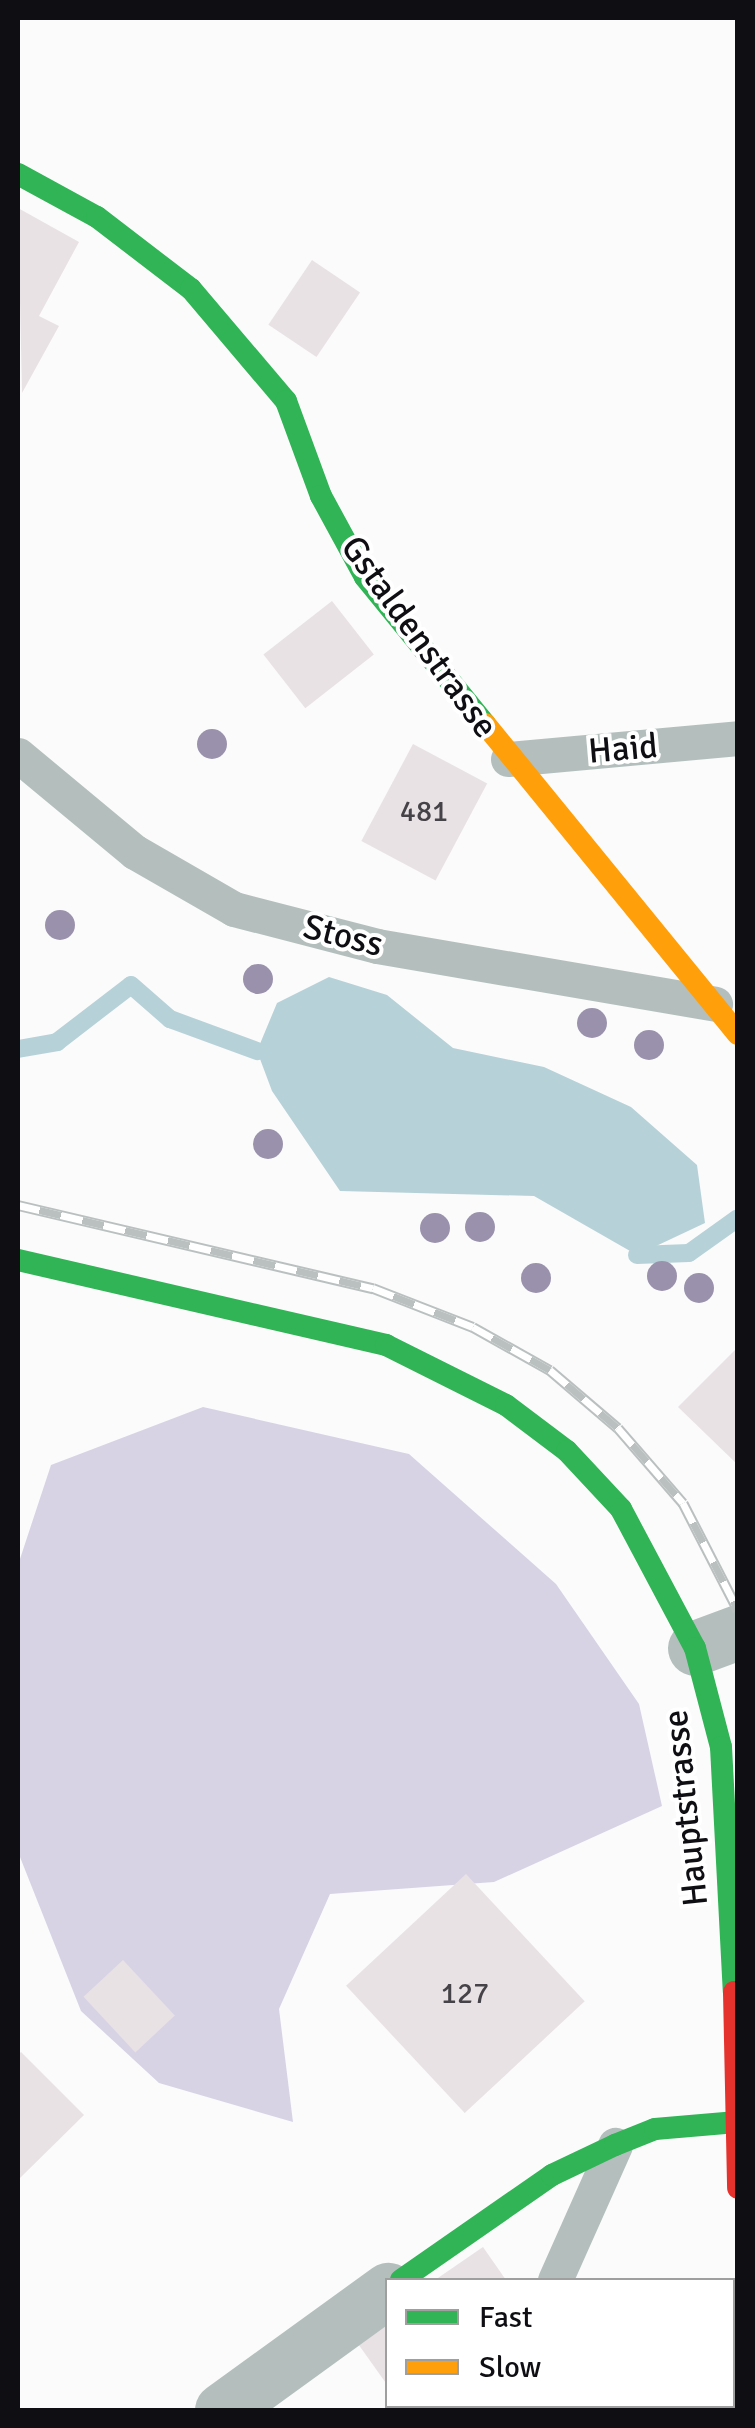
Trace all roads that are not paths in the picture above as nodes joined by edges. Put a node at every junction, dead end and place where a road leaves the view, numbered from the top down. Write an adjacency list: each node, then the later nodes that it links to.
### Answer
1 (18, 174): 4 (street, Gstaldenstrasse)
2 (738, 738): 4 (lane, Haid)
3 (18, 756): 5 (lane, Stoss)
4 (508, 759): 5 (street, Gstaldenstrasse)
5 (715, 1004): 6 (street, Gstaldenstrasse)
6 (738, 1034)
7 (18, 1260): 8 (street, Hauptstrasse)
8 (716, 1640): 9 (street, Hauptstrasse)
9 (737, 2122): 10 (street); 11 (street, Hauptstrasse)
10 (615, 2145): 12 (street); 13 (lane)
11 (738, 2188)
12 (404, 2278)
13 (556, 2278)
14 (385, 2292): 15 (street)
15 (222, 2410)

